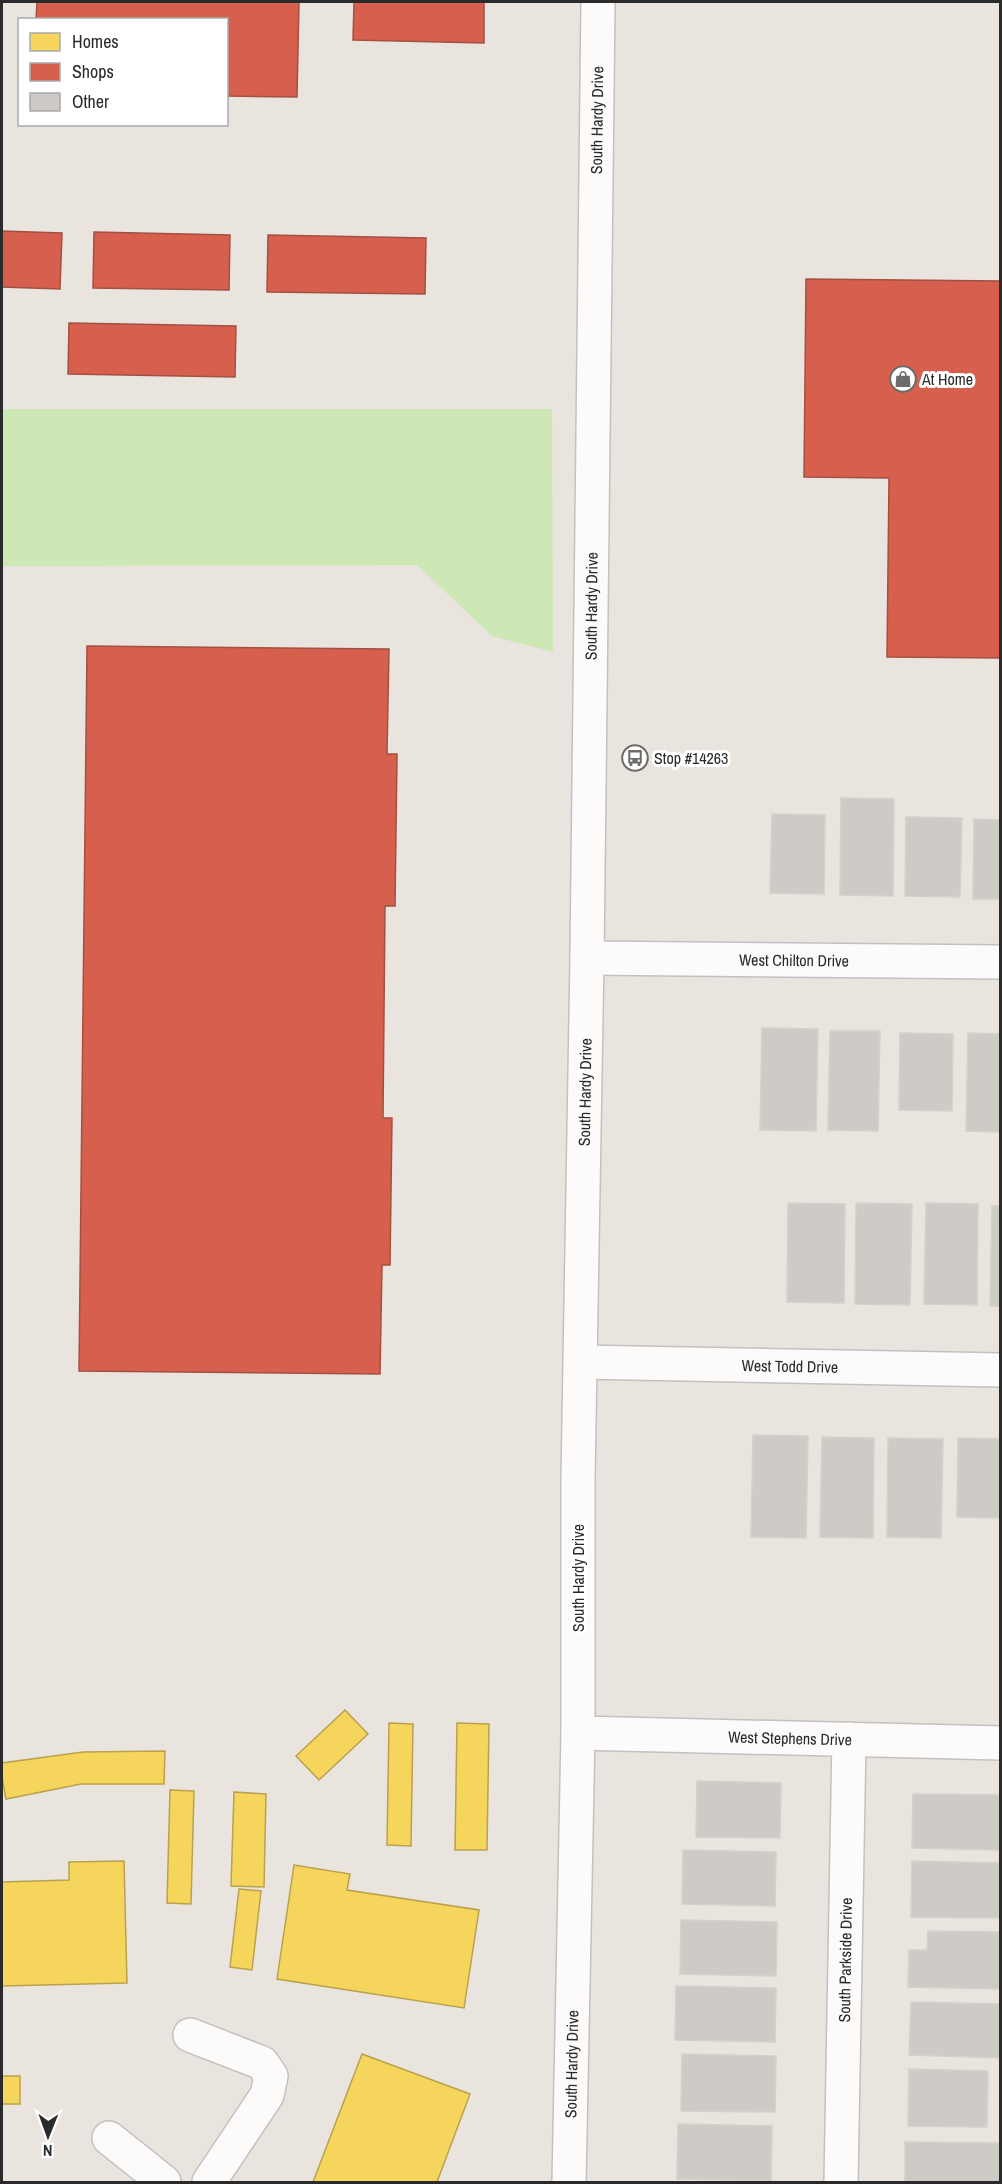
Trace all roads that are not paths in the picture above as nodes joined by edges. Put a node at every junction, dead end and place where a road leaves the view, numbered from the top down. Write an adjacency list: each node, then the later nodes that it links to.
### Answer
1 (598, 2): 2 (street, South Hardy Drive)
2 (587, 958): 3 (street, West Chilton Drive); 4 (street, South Hardy Drive)
3 (1000, 962)
4 (580, 1362): 5 (street, West Todd Drive); 6 (street, South Hardy Drive)
5 (1000, 1370)
6 (578, 1733): 7 (street, West Stephens Drive); 13 (street, South Hardy Drive)
7 (849, 1739): 8 (street, West Stephens Drive); 14 (street, South Parkside Drive)
8 (1000, 1743)
9 (190, 2035): 12 (street)
10 (109, 2138): 11 (street)
11 (164, 2182)
12 (209, 2182)
13 (569, 2182)
14 (841, 2182)

